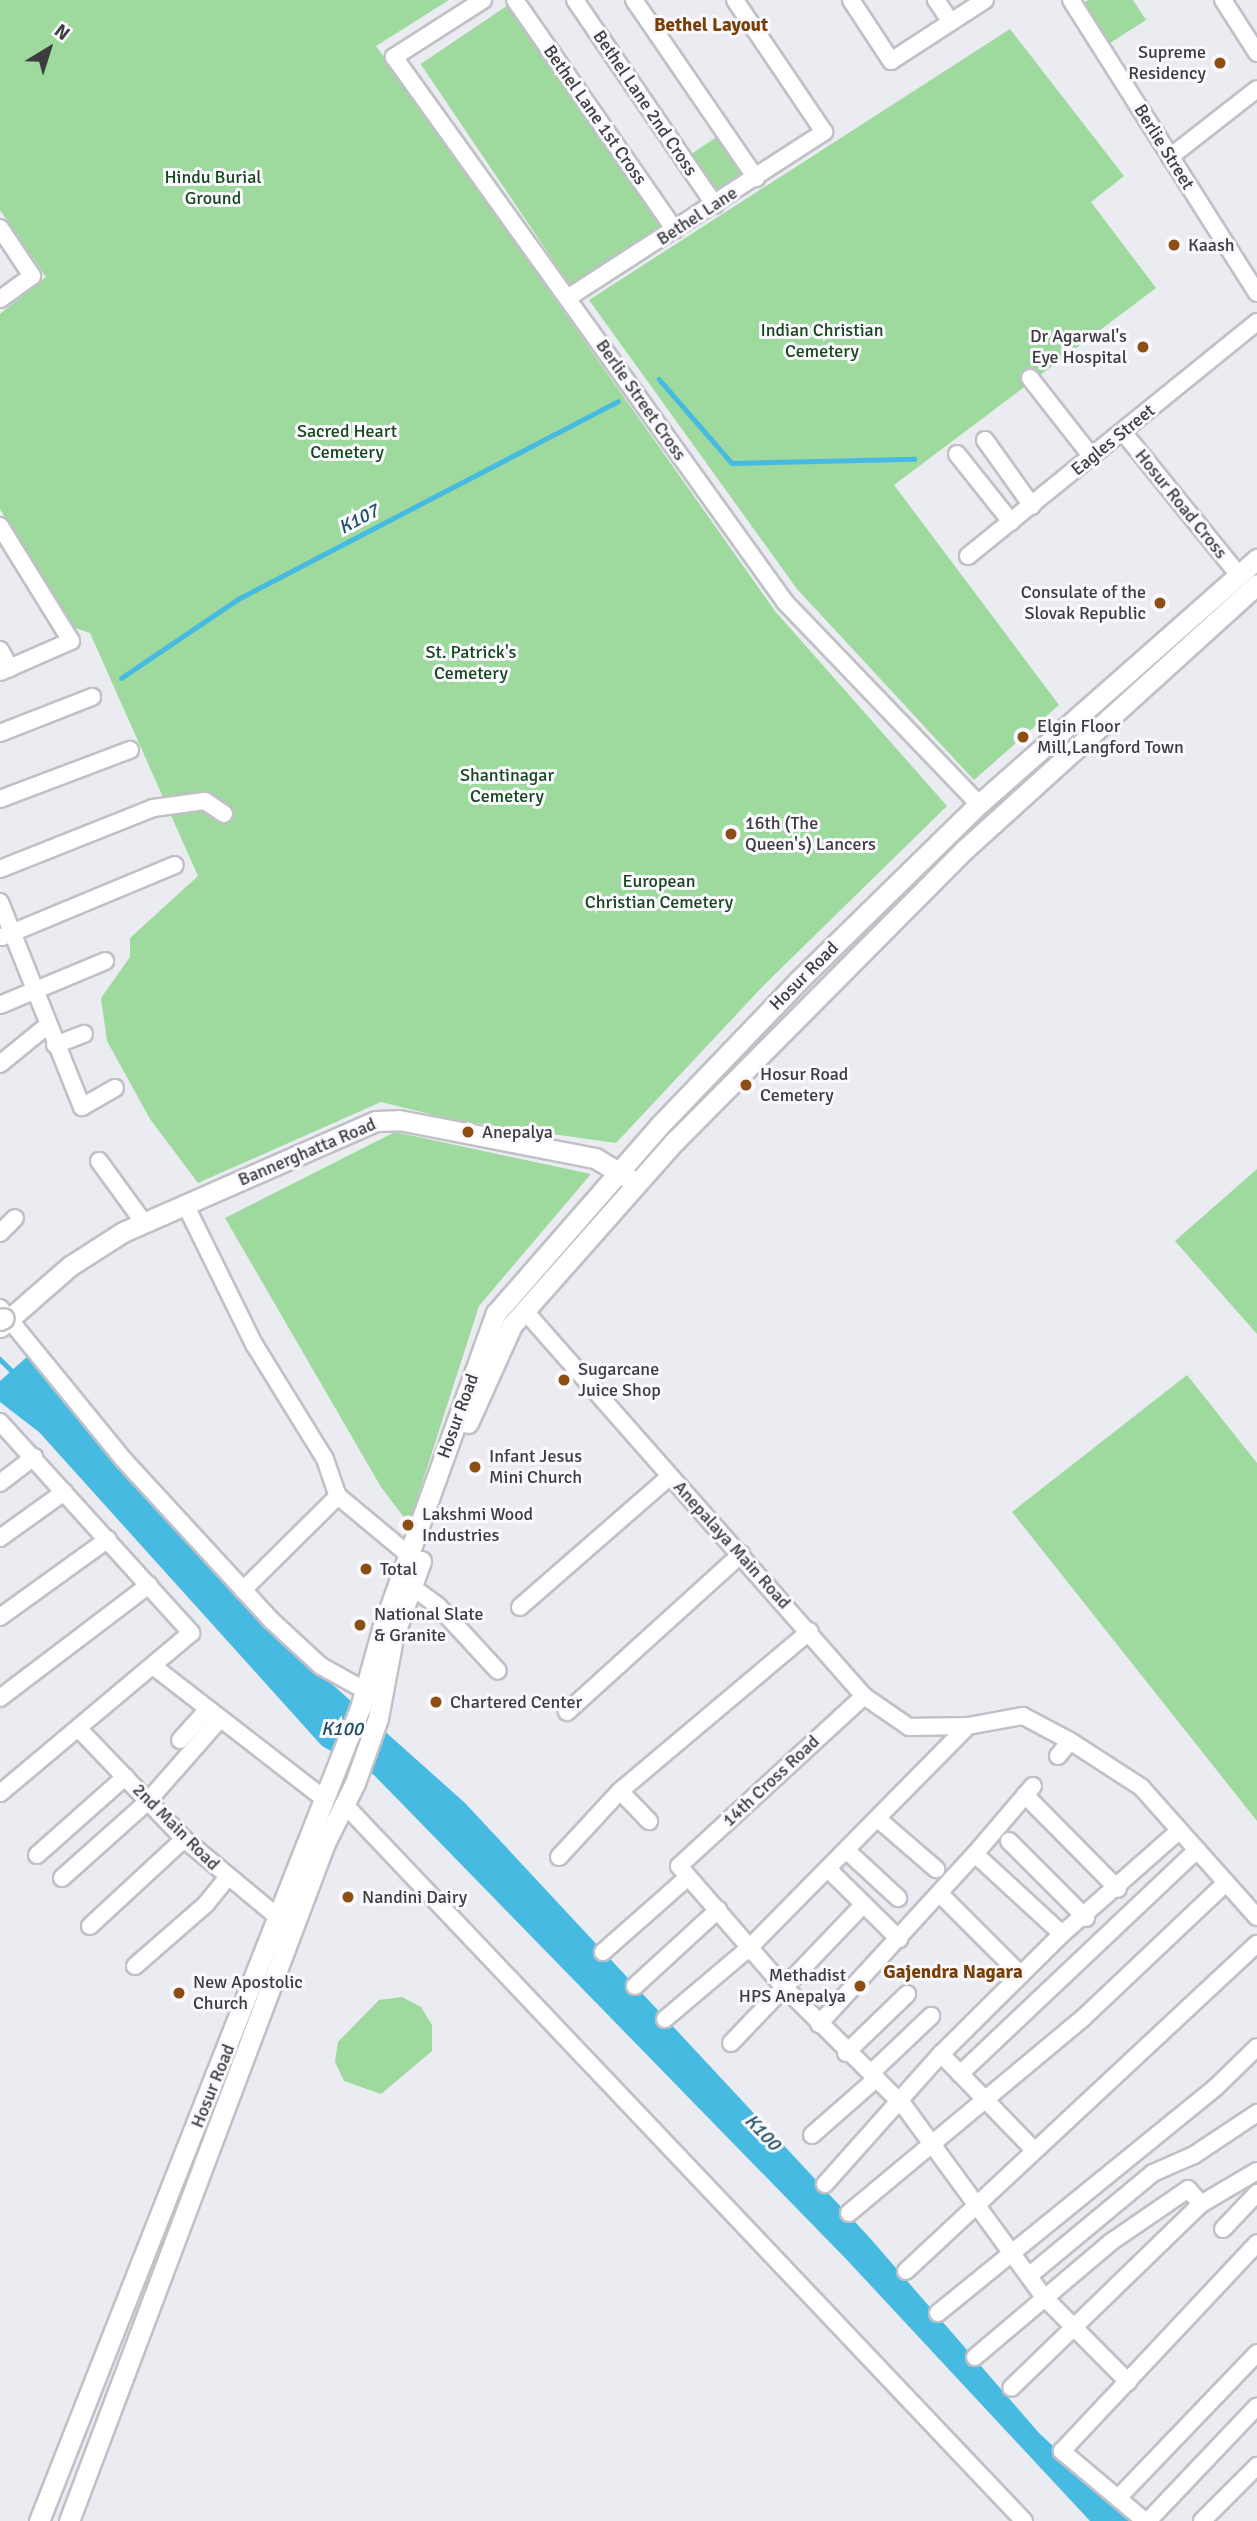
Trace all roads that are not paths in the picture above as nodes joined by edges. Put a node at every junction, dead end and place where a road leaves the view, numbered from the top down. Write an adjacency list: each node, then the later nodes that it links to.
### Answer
1 (483, 0): 20 (street, Berlie Street Cross)
2 (515, 0): 18 (street, Bethel Lane 1st Cross)
3 (575, 0): 16 (street, Bethel Lane 2nd Cross)
4 (634, 0): 15 (street)
5 (735, 0): 15 (street, Bethel Lane)
6 (851, 0): 11 (street)
7 (936, 0): 11 (street)
8 (985, 0): 11 (street)
9 (1071, 0): 14 (street, Berlie Street)
10 (1223, 0): 12 (street)
11 (950, 21)
12 (1257, 53)
13 (1257, 89): 14 (street)
14 (1170, 157): 19 (street, Berlie Street)
15 (756, 178): 16 (street, Bethel Lane)
16 (715, 205): 18 (street, Bethel Lane)
17 (0, 228): 21 (street)
18 (675, 230): 20 (street, Bethel Lane)
19 (1257, 293)
20 (569, 298): 41 (street, Berlie Street Cross)
21 (0, 299)
22 (1257, 322): 24 (street, Eagles Street)
23 (1030, 378): 27 (street)
24 (1123, 432): 27 (street, Eagles Street); 33 (street, Hosur Road Cross)
25 (985, 440): 28 (street)
26 (957, 454): 29 (street)
27 (1092, 457): 28 (street, Eagles Street)
28 (1032, 506): 29 (street, Eagles Street)
29 (1011, 522): 31 (street, Eagles Street)
30 (0, 526): 36 (street)
31 (968, 556)
32 (1257, 559): 33 (main road, Hosur Road)
33 (1239, 575): 41 (main road, Hosur Road)
34 (1257, 584): 56 (main road, Hosur Road)
35 (0, 650): 36 (street)
36 (5, 670)
37 (92, 696): 38 (street)
38 (0, 733)
39 (130, 750): 40 (street)
40 (0, 799)
41 (979, 804): 56 (main road, Hosur Road)
42 (224, 814): 44 (street)
43 (174, 865): 46 (street)
44 (0, 869)
45 (0, 902): 46 (street)
46 (5, 935): 48 (street)
47 (105, 961): 48 (street)
48 (33, 989): 49 (street); 50 (street)
49 (0, 1005)
50 (48, 1025): 52 (street); 53 (street)
51 (83, 1034): 52 (street)
52 (55, 1045): 54 (street)
53 (0, 1064)
54 (116, 1088)
55 (99, 1161): 59 (street)
56 (629, 1178): 57 (main road, Bannerghatta Road); 61 (main road, Hosur Road); 72 (main road, Hosur Road)
57 (185, 1205): 59 (main road, Bannerghatta Road); 68 (street)
58 (15, 1218): 60 (street)
59 (144, 1223): 62 (main road, Bannerghatta Road)
60 (0, 1233)
61 (524, 1310): 65 (street, Anepalaya Main Road); 74 (main road, Hosur Road)
62 (2, 1318): 75 (street)
63 (0, 1422): 64 (street)
64 (34, 1457): 66 (street); 67 (street)
65 (670, 1476): 71 (street, Anepalaya Main Road); 76 (street)
66 (0, 1483)
67 (64, 1492): 69 (street); 70 (street)
68 (338, 1496): 72 (street); 75 (street)
69 (0, 1538)
70 (108, 1539): 73 (street); 77 (street)
71 (741, 1555): 78 (street, Anepalaya Main Road); 84 (street)
72 (410, 1556): 81 (main road, Hosur Road)
73 (149, 1585): 79 (street); 83 (street)
74 (412, 1587): 80 (street); 96 (main road, Hosur Road)
75 (243, 1590): 81 (street)
76 (520, 1607)
77 (0, 1617)
78 (810, 1631): 82 (street, Anepalaya Main Road); 92 (street)
79 (153, 1665): 85 (street); 87 (street)
80 (498, 1671)
81 (366, 1691): 94 (main road, Hosur Road)
82 (864, 1696): 86 (street, Anepalaya Main Road); 109 (street, 14th Cross Road)
83 (0, 1698)
84 (567, 1712)
85 (214, 1714): 88 (street); 94 (street); 95 (street)
86 (968, 1726): 89 (street, Anepalaya Main Road); 97 (street)
87 (78, 1728): 91 (street, 2nd Main Road); 93 (street)
88 (180, 1740)
89 (1070, 1741): 90 (street); 99 (street, Anepalaya Main Road)
90 (1058, 1756)
91 (125, 1777): 95 (street, 2nd Main Road); 105 (street)
92 (620, 1791): 98 (street); 106 (street)
93 (0, 1793)
94 (322, 1797): 120 (main road, Hosur Road)
95 (148, 1801): 100 (street, 2nd Main Road); 110 (street)
96 (345, 1805): 169 (main road, Hosur Road); 170 (street)
97 (878, 1819): 102 (street); 108 (street)
98 (649, 1821)
99 (1179, 1831): 103 (street, Anepalaya Main Road); 113 (street)
100 (184, 1839): 111 (street, 2nd Main Road); 121 (street)
101 (1009, 1841): 119 (street)
102 (846, 1850): 107 (street); 115 (street)
103 (1196, 1850): 112 (street, Anepalaya Main Road); 139 (street)
104 (975, 1854): 113 (street); 114 (street); 122 (street)
105 (37, 1855)
106 (559, 1857)
107 (828, 1869): 116 (street); 125 (street)
108 (936, 1869)
109 (683, 1871): 117 (street); 126 (street, 14th Cross Road)
110 (62, 1878)
111 (227, 1878): 120 (street, 2nd Main Road); 127 (street)
112 (1226, 1883): 118 (street, Anepalaya Main Road); 142 (street)
113 (1118, 1889): 119 (street)
114 (941, 1895): 123 (street); 128 (street)
115 (898, 1898)
116 (864, 1904): 123 (street); 130 (street)
117 (718, 1910): 125 (street); 129 (street)
118 (1257, 1917)
119 (1086, 1918): 122 (street)
120 (280, 1919): 168 (main road, Hosur Road)
121 (90, 1926)
122 (1062, 1934): 128 (street)
123 (899, 1939): 134 (street)
124 (1257, 1944): 146 (street)
125 (749, 1948): 130 (street); 133 (street)
126 (603, 1952)
127 (135, 1966)
128 (1021, 1975): 138 (street)
129 (635, 1986)
130 (783, 1986): 134 (street); 135 (street)
131 (907, 1994): 137 (street)
132 (931, 2016): 140 (street)
133 (665, 2019)
134 (819, 2024): 137 (street)
135 (732, 2043)
136 (1257, 2047): 155 (street)
137 (846, 2053): 140 (street)
138 (941, 2054): 139 (street); 141 (street)
139 (960, 2074): 142 (street)
140 (874, 2075): 141 (street); 144 (street)
141 (899, 2101): 145 (street); 148 (street)
142 (985, 2101): 145 (street); 146 (street)
143 (1257, 2113): 157 (street)
144 (812, 2135)
145 (935, 2144): 151 (street); 152 (street)
146 (1034, 2150): 151 (street)
147 (1257, 2171): 150 (street)
148 (825, 2184)
149 (1257, 2193): 153 (street)
150 (1200, 2204): 158 (street); 160 (street)
151 (979, 2207): 155 (street); 156 (street)
152 (849, 2213)
153 (1223, 2229)
154 (1257, 2243): 163 (street)
155 (1010, 2254): 157 (street); 159 (street)
156 (906, 2271)
157 (1030, 2275): 158 (street)
158 (1043, 2296): 160 (street); 162 (street)
159 (938, 2313)
160 (1072, 2325): 163 (street); 164 (street)
161 (1257, 2353): 167 (street)
162 (975, 2357)
163 (1128, 2382): 167 (street)
164 (1011, 2388)
165 (1257, 2406): 171 (street)
166 (1257, 2466): 172 (street)
167 (1118, 2498): 171 (street)
168 (39, 2521)
169 (69, 2521)
170 (1024, 2521)
171 (1147, 2521)
172 (1202, 2521)

